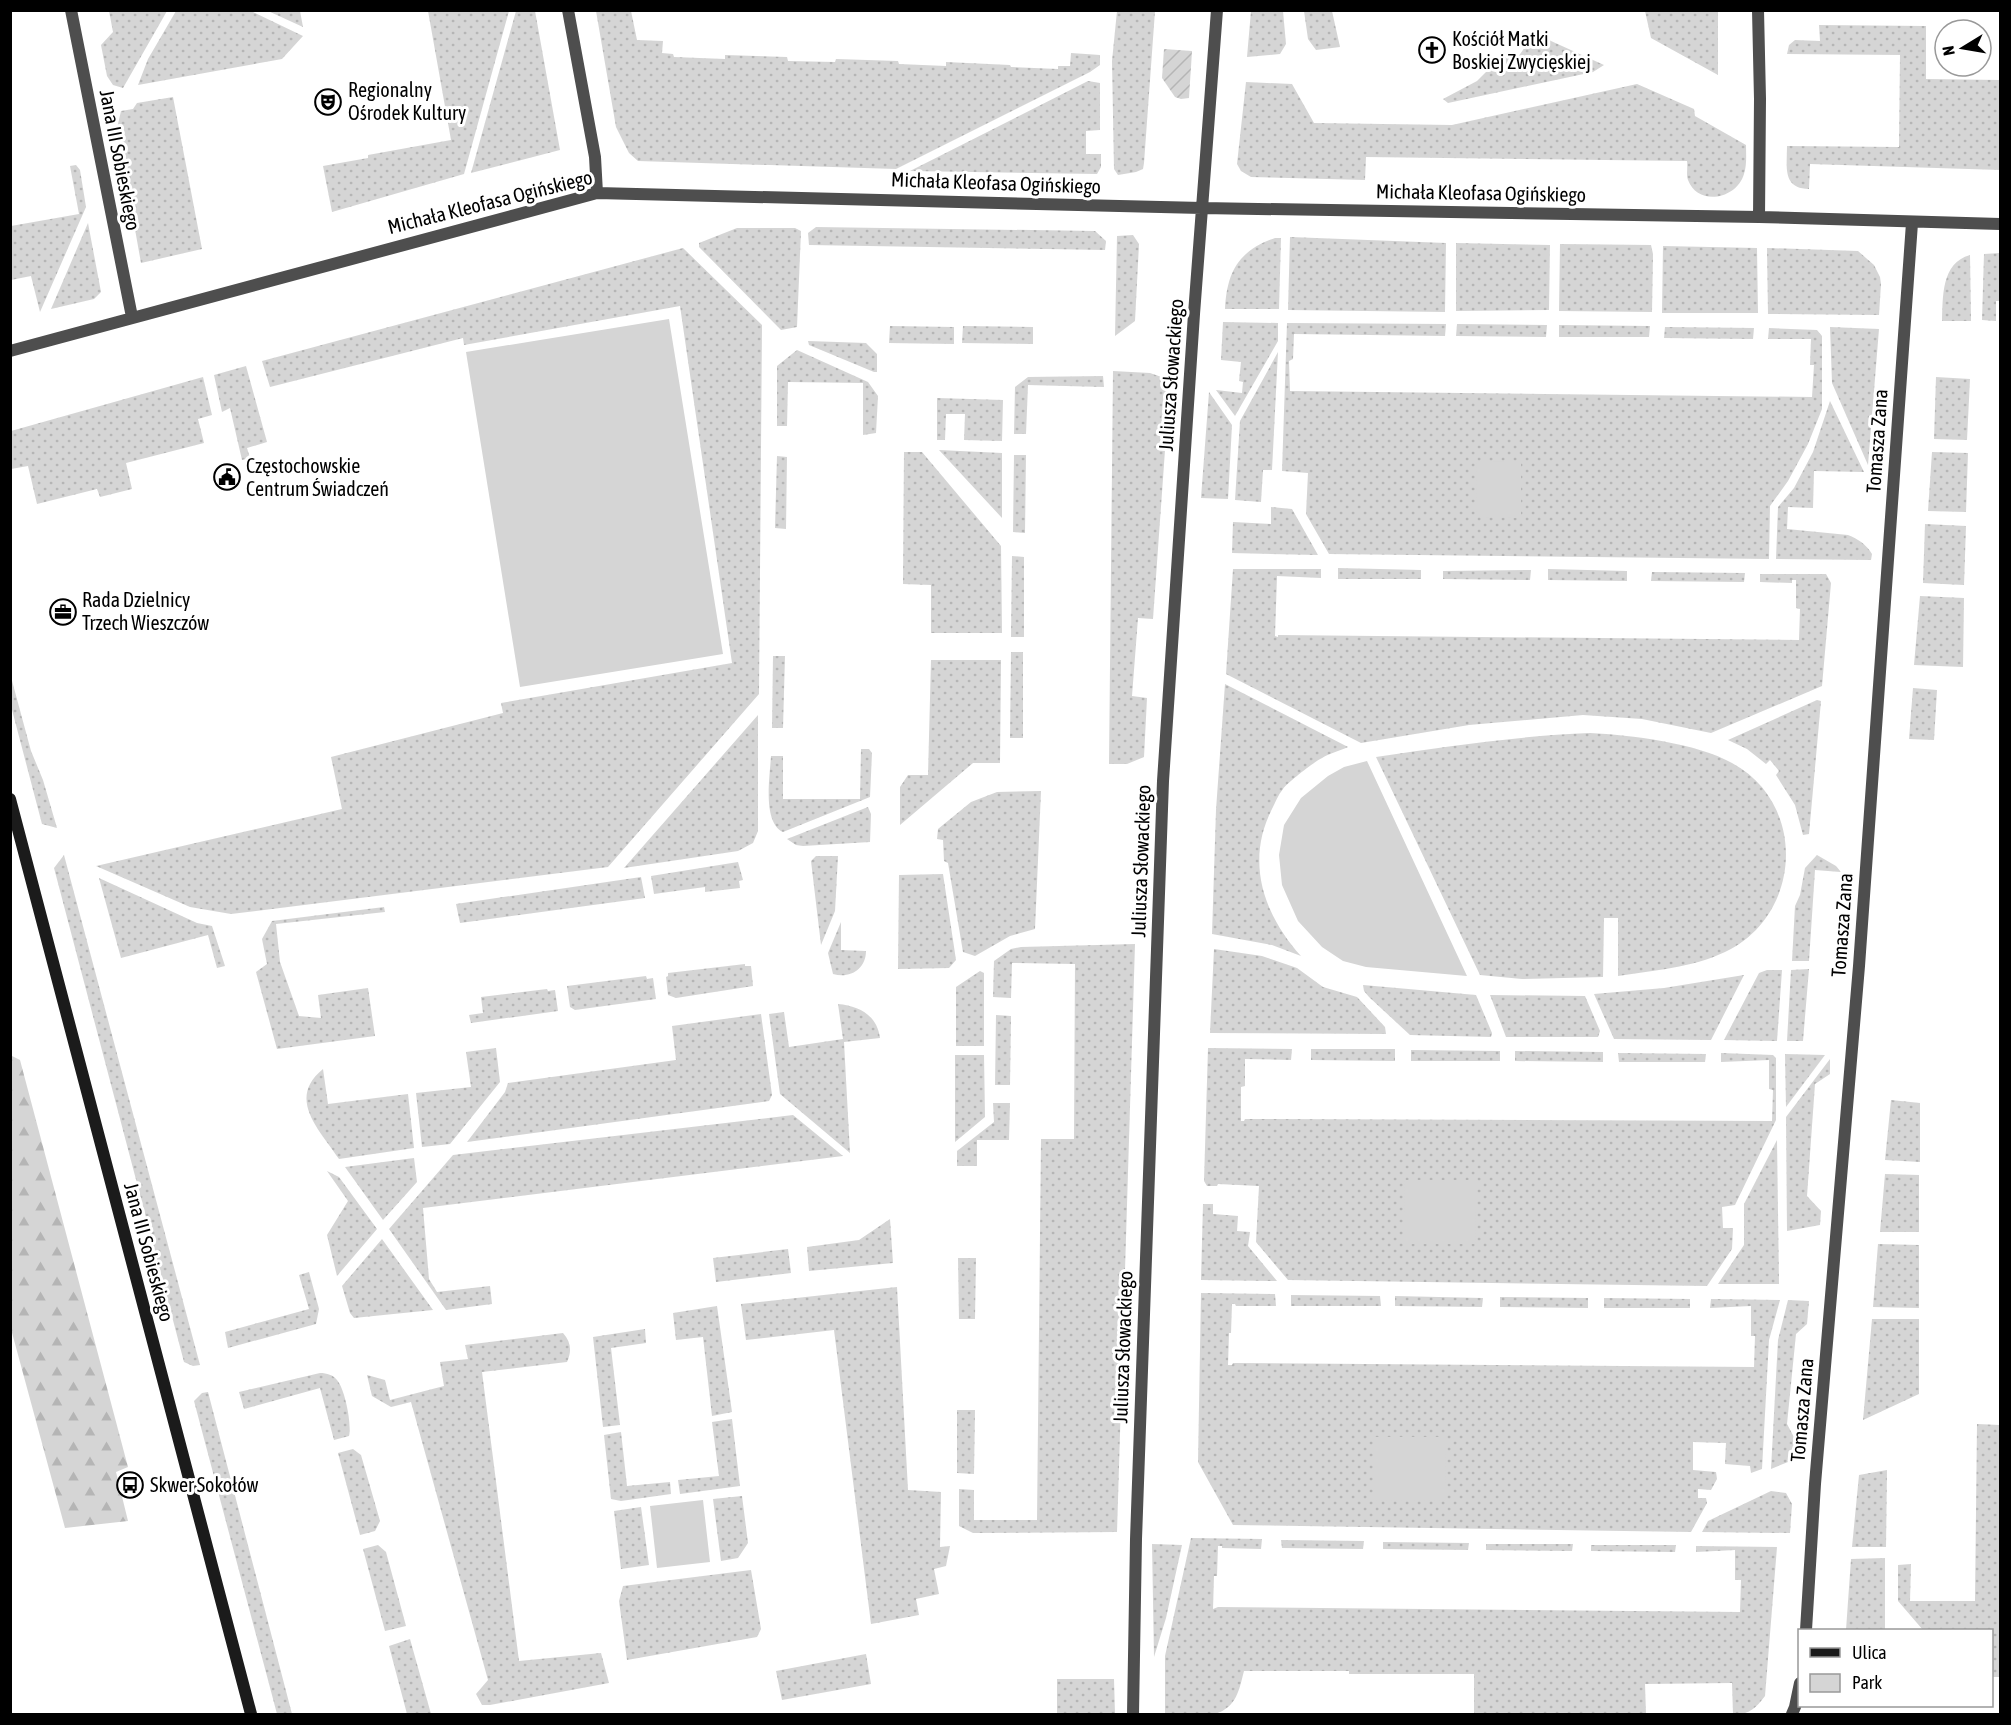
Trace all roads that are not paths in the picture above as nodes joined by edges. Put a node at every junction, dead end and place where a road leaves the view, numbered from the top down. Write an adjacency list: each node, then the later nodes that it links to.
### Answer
1 (71, 10): 10 (street, Jana III Sobieskiego)
2 (568, 10): 5 (street)
3 (1217, 10): 6 (street, Juliusza Słowackiego)
4 (1758, 10): 7 (street)
5 (597, 193): 6 (street, Michała Kleofasa Ogińskiego); 10 (street, Michała Kleofasa Ogińskiego)
6 (1202, 208): 7 (street, Michała Kleofasa Ogińskiego); 16 (street, Juliusza Słowackiego)
7 (1759, 217): 8 (street, Michała Kleofasa Ogińskiego)
8 (1912, 223): 9 (street, Michała Kleofasa Ogińskiego); 13 (street, Tomasza Zana)
9 (2001, 224)
10 (132, 317): 11 (street, Michała Kleofasa Ogińskiego)
11 (10, 351)
12 (10, 799): 15 (street, Jana III Sobieskiego)
13 (1806, 1629)
14 (1798, 1695): 17 (street)
15 (251, 1714)
16 (1133, 1714)
17 (1792, 1714)

